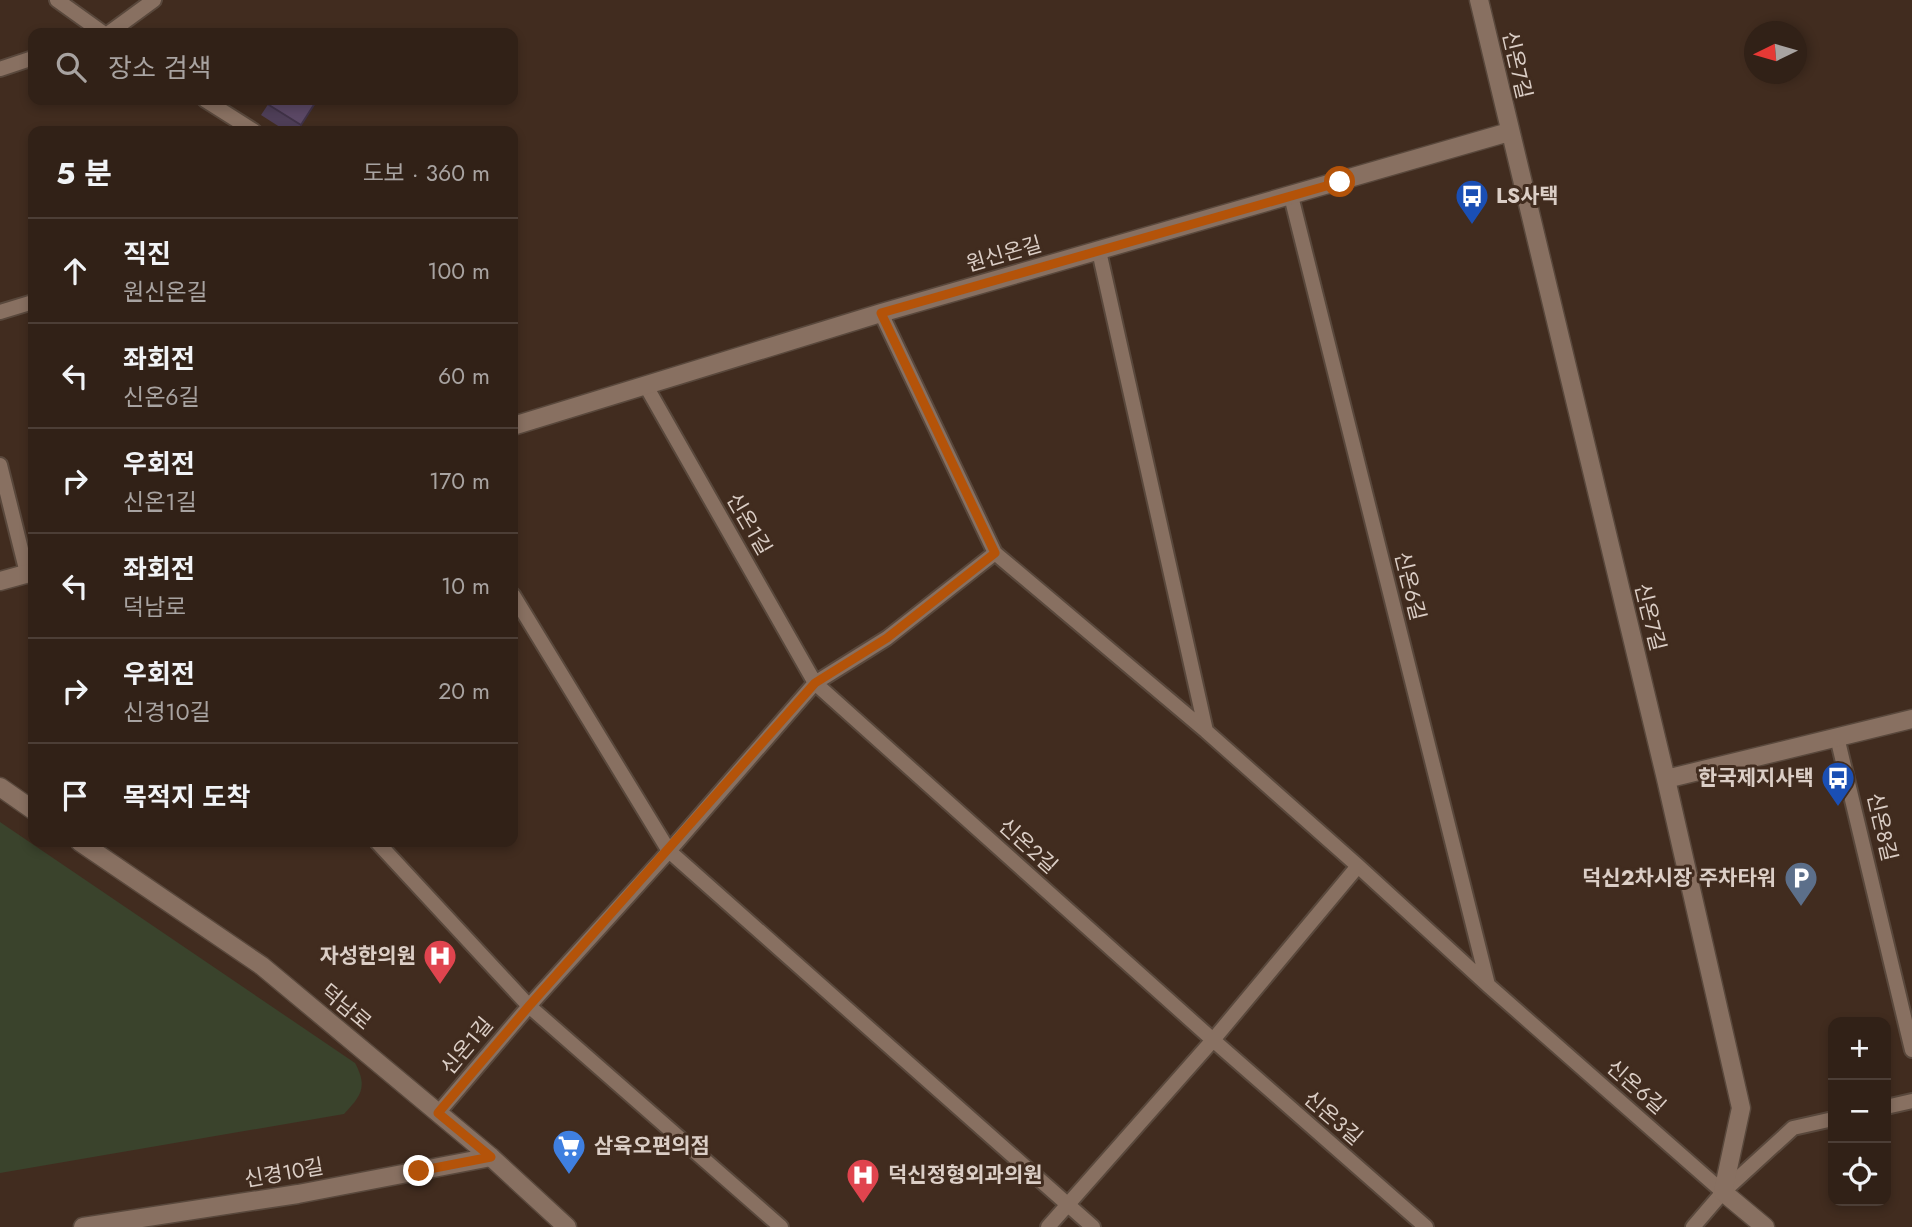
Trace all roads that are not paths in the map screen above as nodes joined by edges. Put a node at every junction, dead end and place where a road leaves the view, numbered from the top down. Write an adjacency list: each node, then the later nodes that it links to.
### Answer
1 (57, 0): 4 (lane)
2 (154, 0): 5 (lane)
3 (1479, 0): 10 (street, 신온7길)
4 (96, 28)
5 (116, 28)
6 (28, 60): 7 (lane)
7 (0, 69)
8 (213, 105): 9 (lane)
9 (246, 126)
10 (1510, 132): 11 (street, 원신온길); 28 (street, 신온7길)
11 (1291, 196): 12 (street, 원신온길); 35 (lane, 신온6길)
12 (1099, 251): 15 (street, 원신온길); 26 (lane)
13 (28, 304): 14 (lane)
14 (0, 312)
15 (881, 313): 16 (street, 원신온길); 19 (lane, 신온6길)
16 (646, 386): 17 (street, 원신온길); 24 (lane, 신온1길)
17 (518, 424)
18 (0, 466): 20 (lane)
19 (995, 553): 24 (lane, 신온1길); 26 (lane, 신온6길)
20 (28, 565)
21 (28, 573): 22 (street)
22 (0, 581)
23 (518, 603): 33 (lane)
24 (815, 683): 33 (lane, 신온1길); 37 (lane, 신온2길)
25 (1912, 719): 27 (street)
26 (1206, 731): 34 (lane, 신온6길)
27 (1837, 737): 28 (street); 38 (lane, 신온8길)
28 (1666, 779): 44 (street, 신온7길)
29 (0, 787): 30 (street)
30 (28, 807)
31 (87, 847): 41 (street, 덕남로)
32 (382, 847): 36 (lane)
33 (669, 850): 36 (lane, 신온1길); 45 (lane)
34 (1358, 866): 35 (lane, 신온6길); 37 (lane)
35 (1489, 986): 44 (lane, 신온6길)
36 (529, 1006): 41 (lane, 신온1길); 48 (lane)
37 (1213, 1040): 45 (lane); 51 (lane, 신온3길)
38 (1912, 1050)
39 (1912, 1101): 40 (lane)
40 (1891, 1106)
41 (438, 1113): 43 (street, 덕남로)
42 (1828, 1120): 44 (lane)
43 (491, 1157): 46 (street, 신경10길); 47 (street, 덕남로)
44 (1723, 1192): 52 (lane); 53 (street)
45 (1067, 1205): 49 (lane); 50 (lane)
46 (83, 1227)
47 (567, 1227)
48 (780, 1227)
49 (1048, 1227)
50 (1093, 1227)
51 (1426, 1227)
52 (1693, 1227)
53 (1765, 1227)

